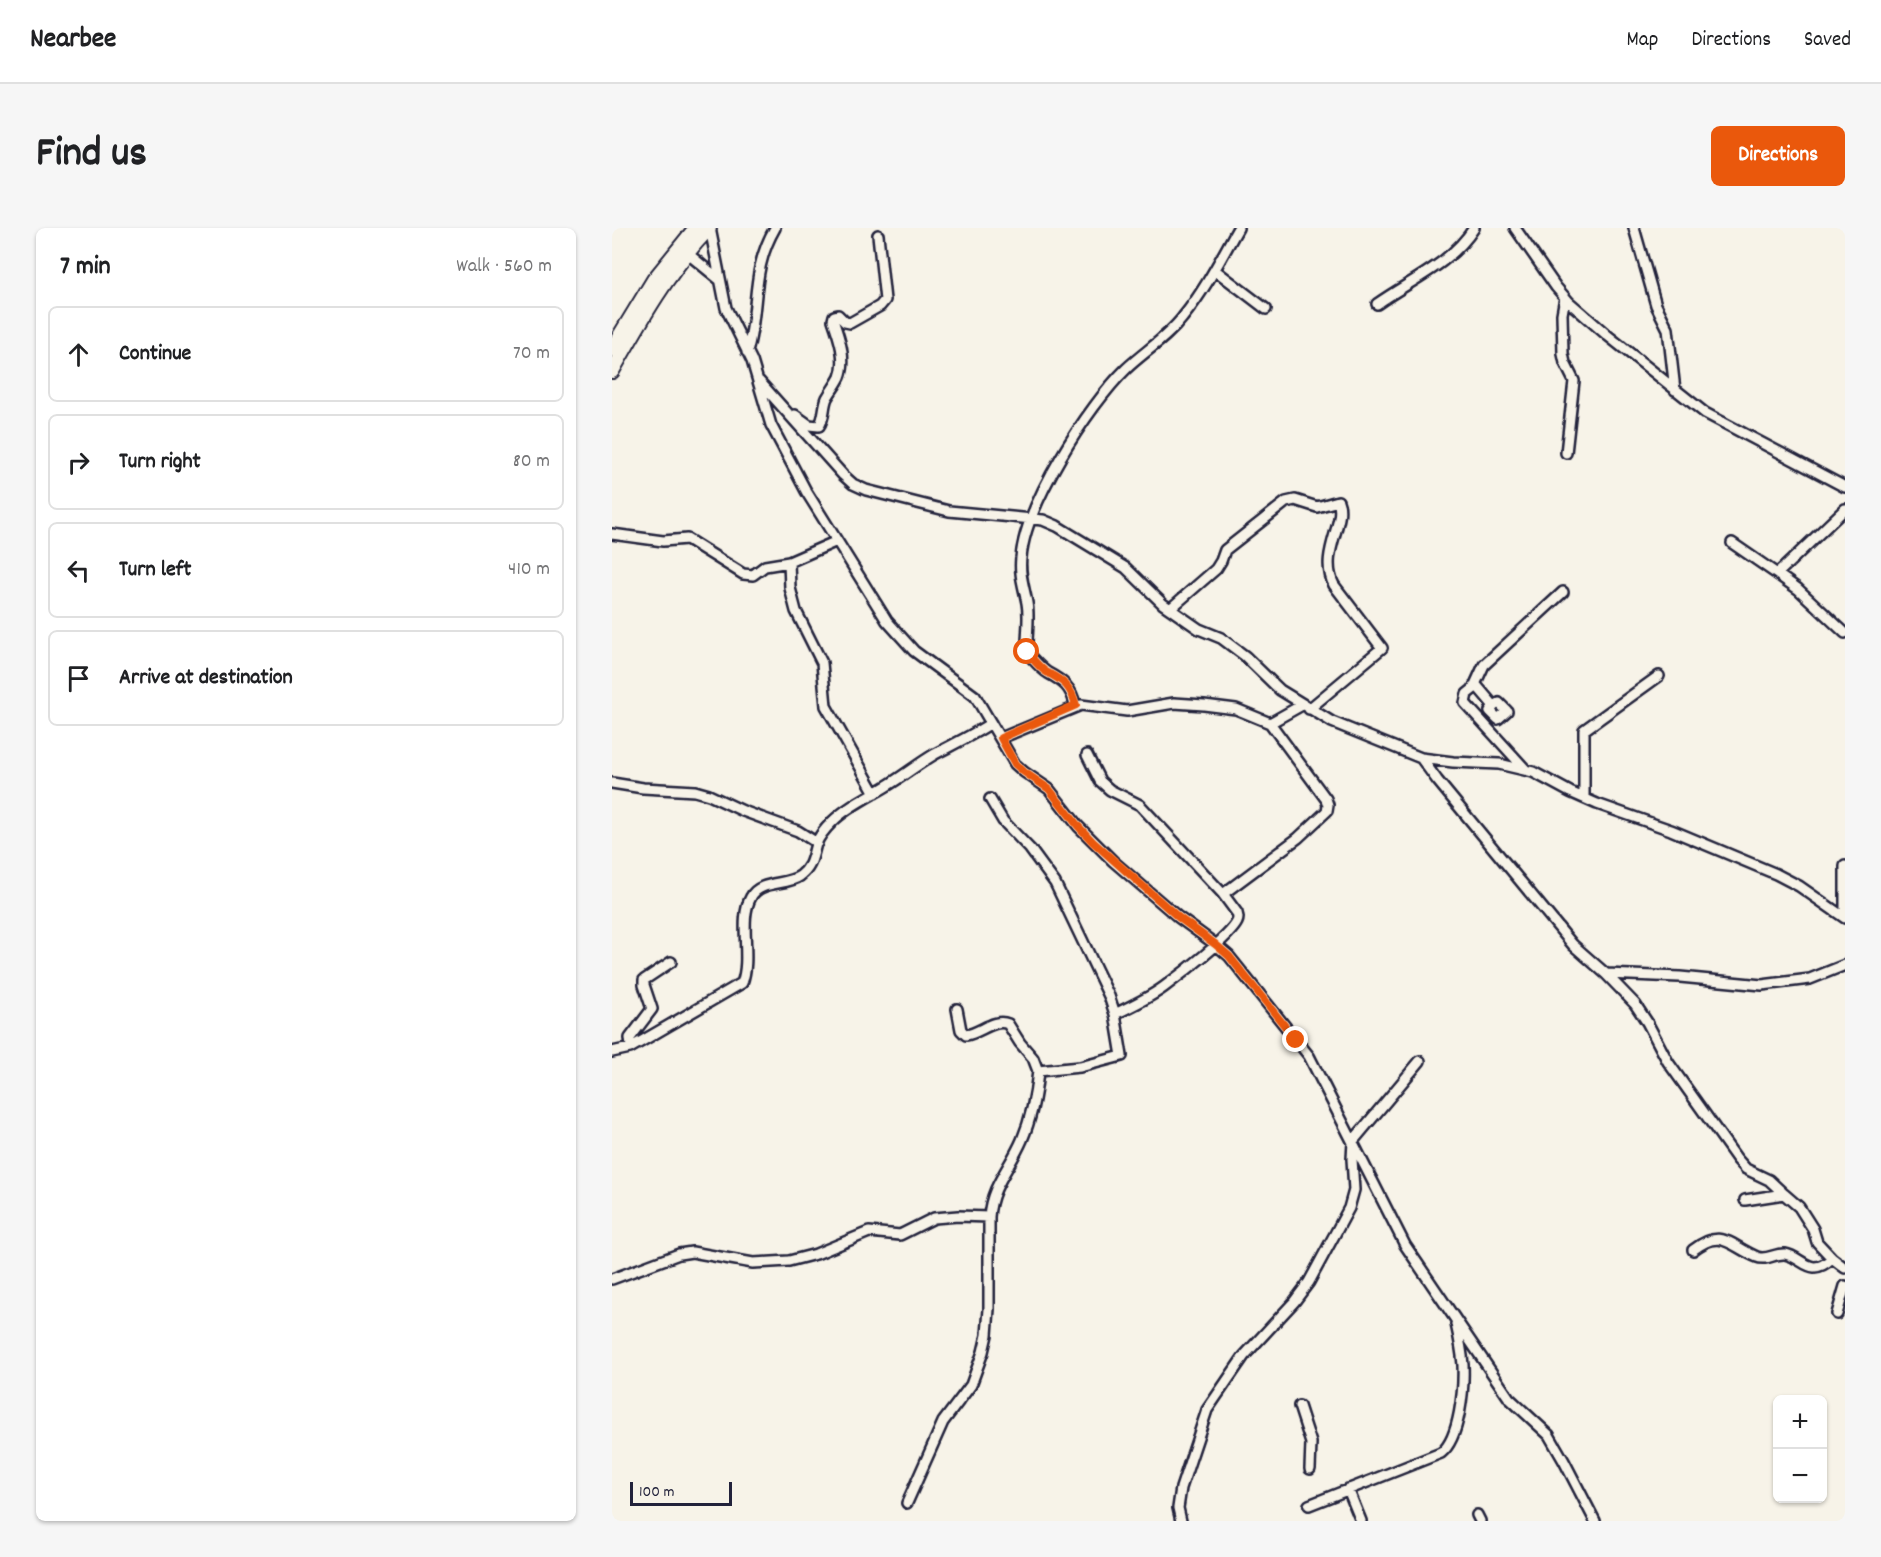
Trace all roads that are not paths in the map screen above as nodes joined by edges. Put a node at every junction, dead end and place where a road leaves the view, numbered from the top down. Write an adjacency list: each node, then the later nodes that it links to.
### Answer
1 (710, 228): 9 (highway); 11 (street)
2 (775, 228): 16 (street)
3 (1238, 228): 10 (street)
4 (1474, 228): 13 (street)
5 (1515, 228): 12 (street)
6 (1634, 228): 19 (street)
7 (694, 229): 15 (highway)
8 (878, 235): 20 (street)
9 (687, 253): 11 (street); 17 (highway)
10 (1215, 270): 14 (street); 24 (street)
11 (720, 280): 16 (street)
12 (1565, 297): 19 (street); 21 (street)
13 (1377, 304)
14 (1266, 309)
15 (612, 349)
16 (747, 352): 18 (street)
17 (612, 371)
18 (759, 381): 20 (street); 26 (street)
19 (1675, 390): 22 (street)
20 (784, 406): 24 (street)
21 (1566, 453)
22 (1845, 486)
23 (1845, 509): 29 (street)
24 (1031, 518): 31 (street); 35 (street)
25 (612, 534): 28 (street)
26 (837, 542): 28 (street); 38 (street)
27 (1732, 543): 29 (street)
28 (789, 562): 45 (street)
29 (1778, 574): 32 (street)
30 (1563, 591): 34 (street)
31 (1170, 609): 37 (street); 37 (street)
32 (1845, 633)
33 (1659, 676): 46 (street)
34 (1473, 689): 36 (street); 43 (street)
35 (1076, 705): 39 (street); 40 (street)
36 (1494, 706)
37 (1306, 707): 39 (street); 42 (street)
38 (992, 723): 40 (street); 45 (street)
39 (1270, 723): 50 (street)
40 (1001, 738): 51 (street)
41 (1087, 755): 50 (street)
42 (1421, 758): 43 (street); 54 (street)
43 (1526, 771): 46 (street)
44 (612, 783): 48 (street)
45 (875, 793): 48 (street)
46 (1584, 798): 49 (street)
47 (990, 799): 56 (street)
48 (817, 843): 57 (street)
49 (1845, 866)
50 (1222, 894): 51 (street)
51 (1215, 944): 56 (street); 61 (street)
52 (671, 962): 57 (street)
53 (1845, 965): 54 (street)
54 (1606, 974): 62 (street)
55 (957, 1009): 60 (street)
56 (1115, 1014): 60 (street)
57 (631, 1047): 58 (street)
58 (612, 1052)
59 (1420, 1062): 61 (street)
60 (1038, 1071): 64 (street)
61 (1353, 1141): 71 (street); 77 (street)
62 (1784, 1194): 63 (street); 66 (street)
63 (1745, 1200)
64 (989, 1217): 68 (street); 75 (street)
65 (1693, 1250): 66 (street)
66 (1832, 1258): 67 (street)
67 (1845, 1268)
68 (612, 1279)
69 (1845, 1286): 70 (street)
70 (1838, 1314)
71 (1455, 1318): 74 (street); 79 (street)
72 (1299, 1406): 73 (street)
73 (1310, 1469)
74 (1348, 1489): 76 (street); 78 (street)
75 (907, 1503)
76 (1309, 1505)
77 (1181, 1521)
78 (1361, 1521)
79 (1595, 1521)

